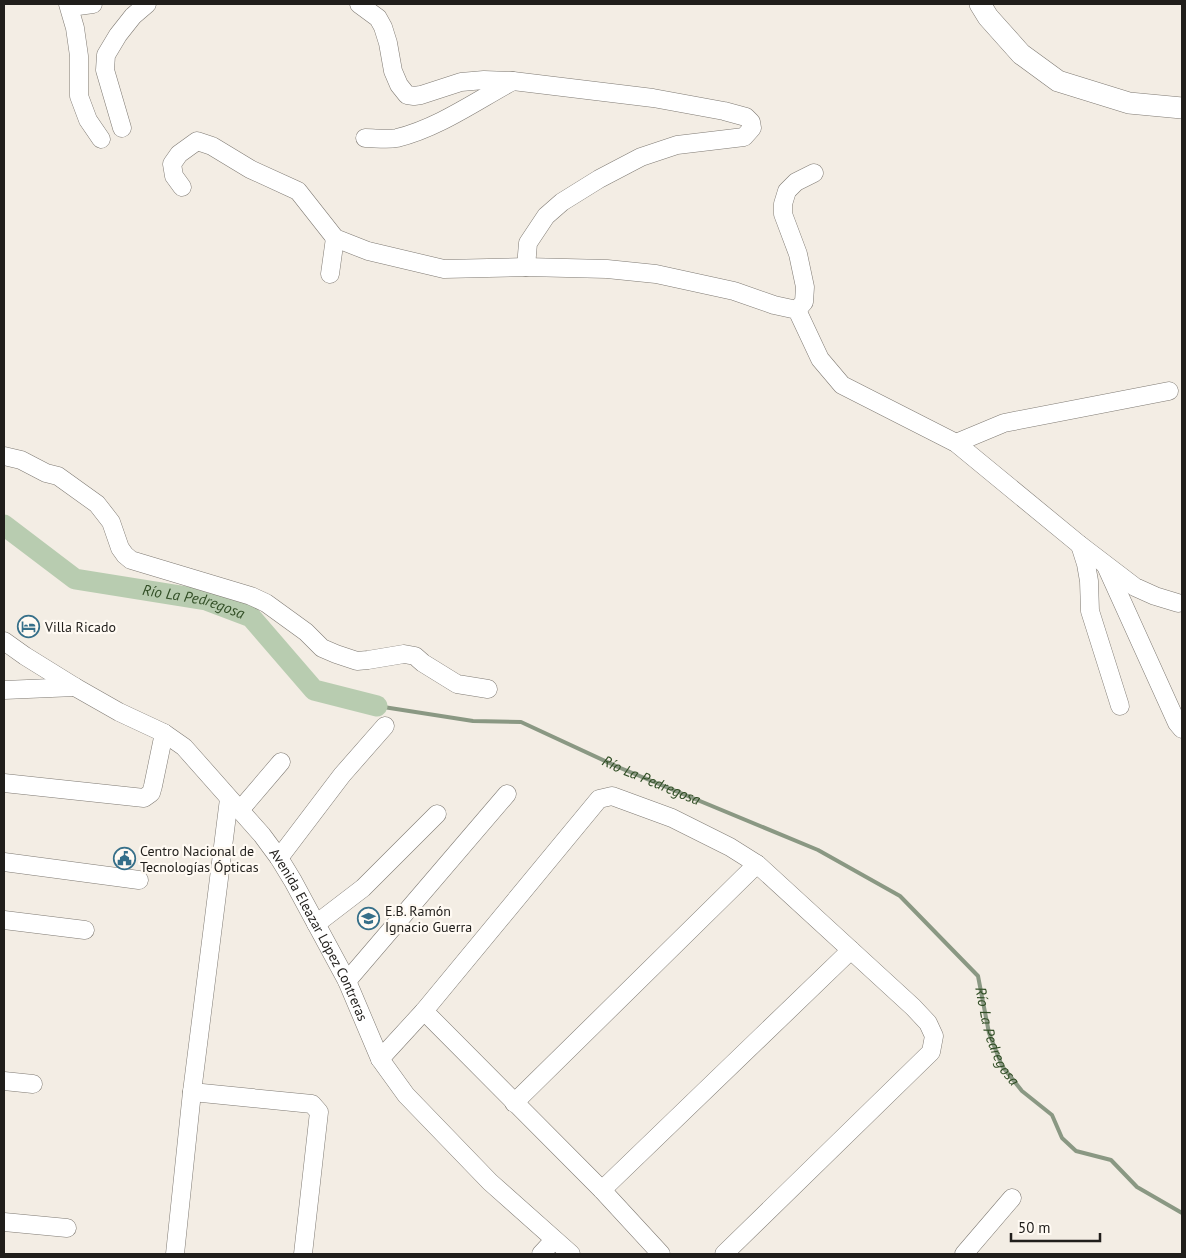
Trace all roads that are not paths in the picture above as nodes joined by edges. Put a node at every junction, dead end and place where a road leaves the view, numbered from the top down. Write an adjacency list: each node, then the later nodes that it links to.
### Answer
1 (68, 4): 11 (street)
2 (74, 4): 3 (street)
3 (93, 4)
4 (147, 4): 9 (street)
5 (359, 4): 7 (street)
6 (980, 4): 8 (main road)
7 (513, 81): 10 (street); 15 (street)
8 (1182, 108)
9 (122, 128)
10 (365, 138)
11 (101, 139)
12 (814, 173): 17 (street)
13 (182, 187): 14 (street)
14 (335, 238): 15 (street); 16 (street)
15 (526, 267): 17 (street)
16 (330, 274)
17 (797, 310): 19 (street)
18 (1170, 391): 19 (street)
19 (956, 442): 21 (street)
20 (4, 456): 26 (street)
21 (1080, 545): 22 (street); 28 (street)
22 (1104, 564): 23 (street); 30 (street)
23 (1178, 603)
24 (4, 641): 25 (street, Avenida Eleazar López Contreras)
25 (75, 687): 27 (street); 31 (street, Avenida Eleazar López Contreras)
26 (488, 689)
27 (4, 690)
28 (1120, 706)
29 (385, 726): 37 (street)
30 (1182, 729)
31 (164, 732): 33 (street); 35 (street, Avenida Eleazar López Contreras)
32 (281, 762): 35 (street)
33 (4, 783)
34 (507, 794): 45 (street)
35 (234, 804): 37 (street, Avenida Eleazar López Contreras); 50 (street)
36 (437, 814): 42 (street)
37 (279, 858): 42 (street, Avenida Eleazar López Contreras)
38 (4, 862): 40 (street)
39 (757, 864): 44 (street); 46 (street); 51 (street)
40 (139, 880)
41 (4, 920): 43 (street)
42 (316, 924): 45 (street, Avenida Eleazar López Contreras)
43 (85, 930)
44 (850, 950): 52 (street); 57 (street)
45 (347, 981): 47 (street, Avenida Eleazar López Contreras)
46 (424, 1011): 47 (street); 51 (street)
47 (380, 1059): 56 (street, Avenida Eleazar López Contreras)
48 (4, 1081): 49 (street)
49 (33, 1084)
50 (192, 1092): 58 (street); 59 (street)
51 (514, 1103): 52 (street)
52 (602, 1190): 62 (street)
53 (1012, 1198): 63 (street)
54 (4, 1222): 55 (street)
55 (67, 1228)
56 (554, 1240): 60 (street); 61 (street, Avenida Eleazar López Contreras)
57 (729, 1252)
58 (175, 1254)
59 (303, 1254)
60 (541, 1254)
61 (572, 1254)
62 (661, 1254)
63 (964, 1254)

